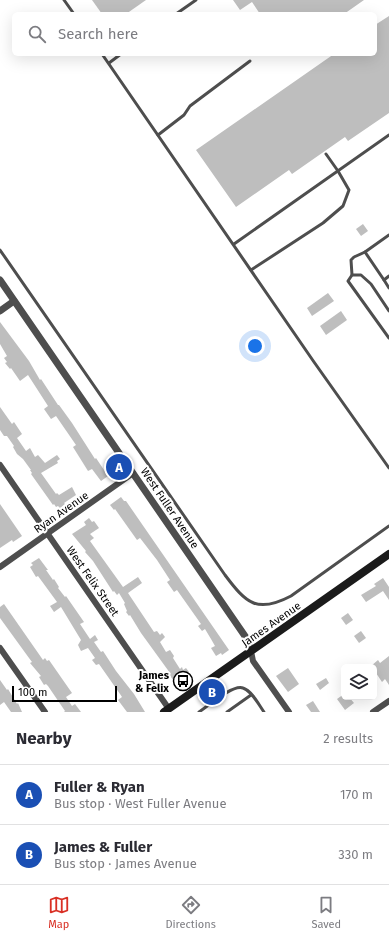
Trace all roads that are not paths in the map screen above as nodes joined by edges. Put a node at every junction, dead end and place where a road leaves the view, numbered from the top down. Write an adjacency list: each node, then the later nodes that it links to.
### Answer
1 (64, 0): 3 (lane)
2 (196, 0): 4 (lane)
3 (73, 12)
4 (179, 12)
5 (103, 56): 8 (lane)
6 (118, 56): 8 (lane)
7 (250, 61): 9 (lane)
8 (108, 63): 9 (lane)
9 (158, 135): 14 (lane)
10 (389, 135): 12 (lane)
11 (326, 154): 12 (lane)
12 (338, 171): 14 (lane); 17 (lane)
13 (389, 235): 16 (lane)
14 (234, 244): 17 (lane)
15 (0, 250): 30 (lane)
16 (365, 252): 18 (lane); 21 (lane)
17 (251, 270): 28 (lane)
18 (352, 275): 25 (lane); 26 (lane)
19 (389, 276): 21 (lane)
20 (0, 280): 23 (street, West Fuller Avenue)
21 (384, 280): 22 (lane)
22 (389, 288)
23 (14, 301): 24 (street); 29 (street, West Fuller Avenue)
24 (0, 311)
25 (389, 311)
26 (389, 338)
27 (0, 465): 31 (street, West Felix Street)
28 (389, 468)
29 (133, 473): 31 (street, Ryan Avenue); 35 (street, West Fuller Avenue)
30 (389, 526)
31 (48, 533): 33 (street, Ryan Avenue); 38 (street, West Felix Street)
32 (389, 554): 35 (main road, James Avenue)
33 (0, 567)
34 (0, 648): 39 (street)
35 (251, 651): 38 (main road, James Avenue); 43 (street, West Fuller Avenue)
36 (251, 695): 40 (lane); 41 (lane); 42 (lane)
37 (389, 701): 44 (street)
38 (167, 710)
39 (44, 712)
40 (199, 712)
41 (227, 712)
42 (264, 712)
43 (289, 712)
44 (373, 712)

